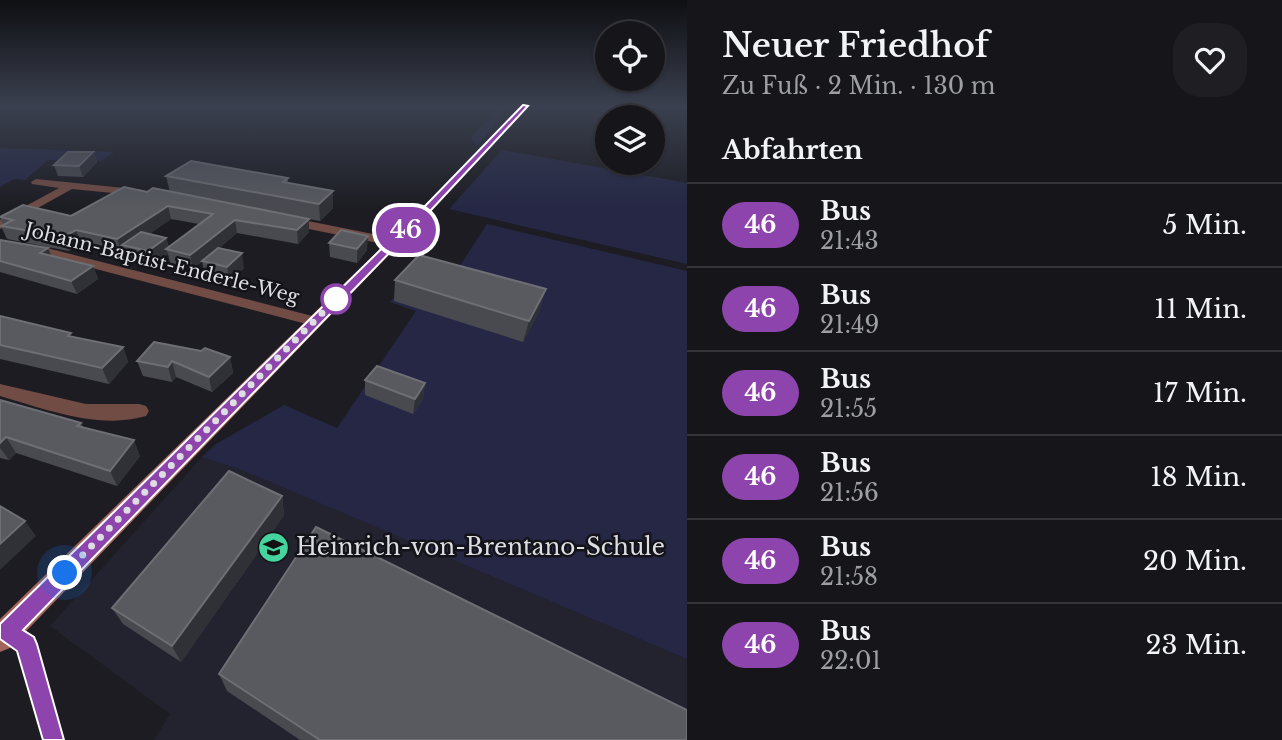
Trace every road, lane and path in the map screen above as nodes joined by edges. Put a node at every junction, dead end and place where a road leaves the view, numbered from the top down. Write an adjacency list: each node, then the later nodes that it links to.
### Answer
1 (491, 141): 7 (street)
2 (36, 182): 3 (street)
3 (74, 184): 4 (street); 6 (street)
4 (155, 195)
5 (273, 218): 7 (street)
6 (0, 225)
7 (393, 242): 9 (street)
8 (0, 245): 9 (street, Johann-Baptist-Enderle-Weg)
9 (314, 321): 12 (street)
10 (0, 390): 11 (street)
11 (139, 411)
12 (0, 638)

